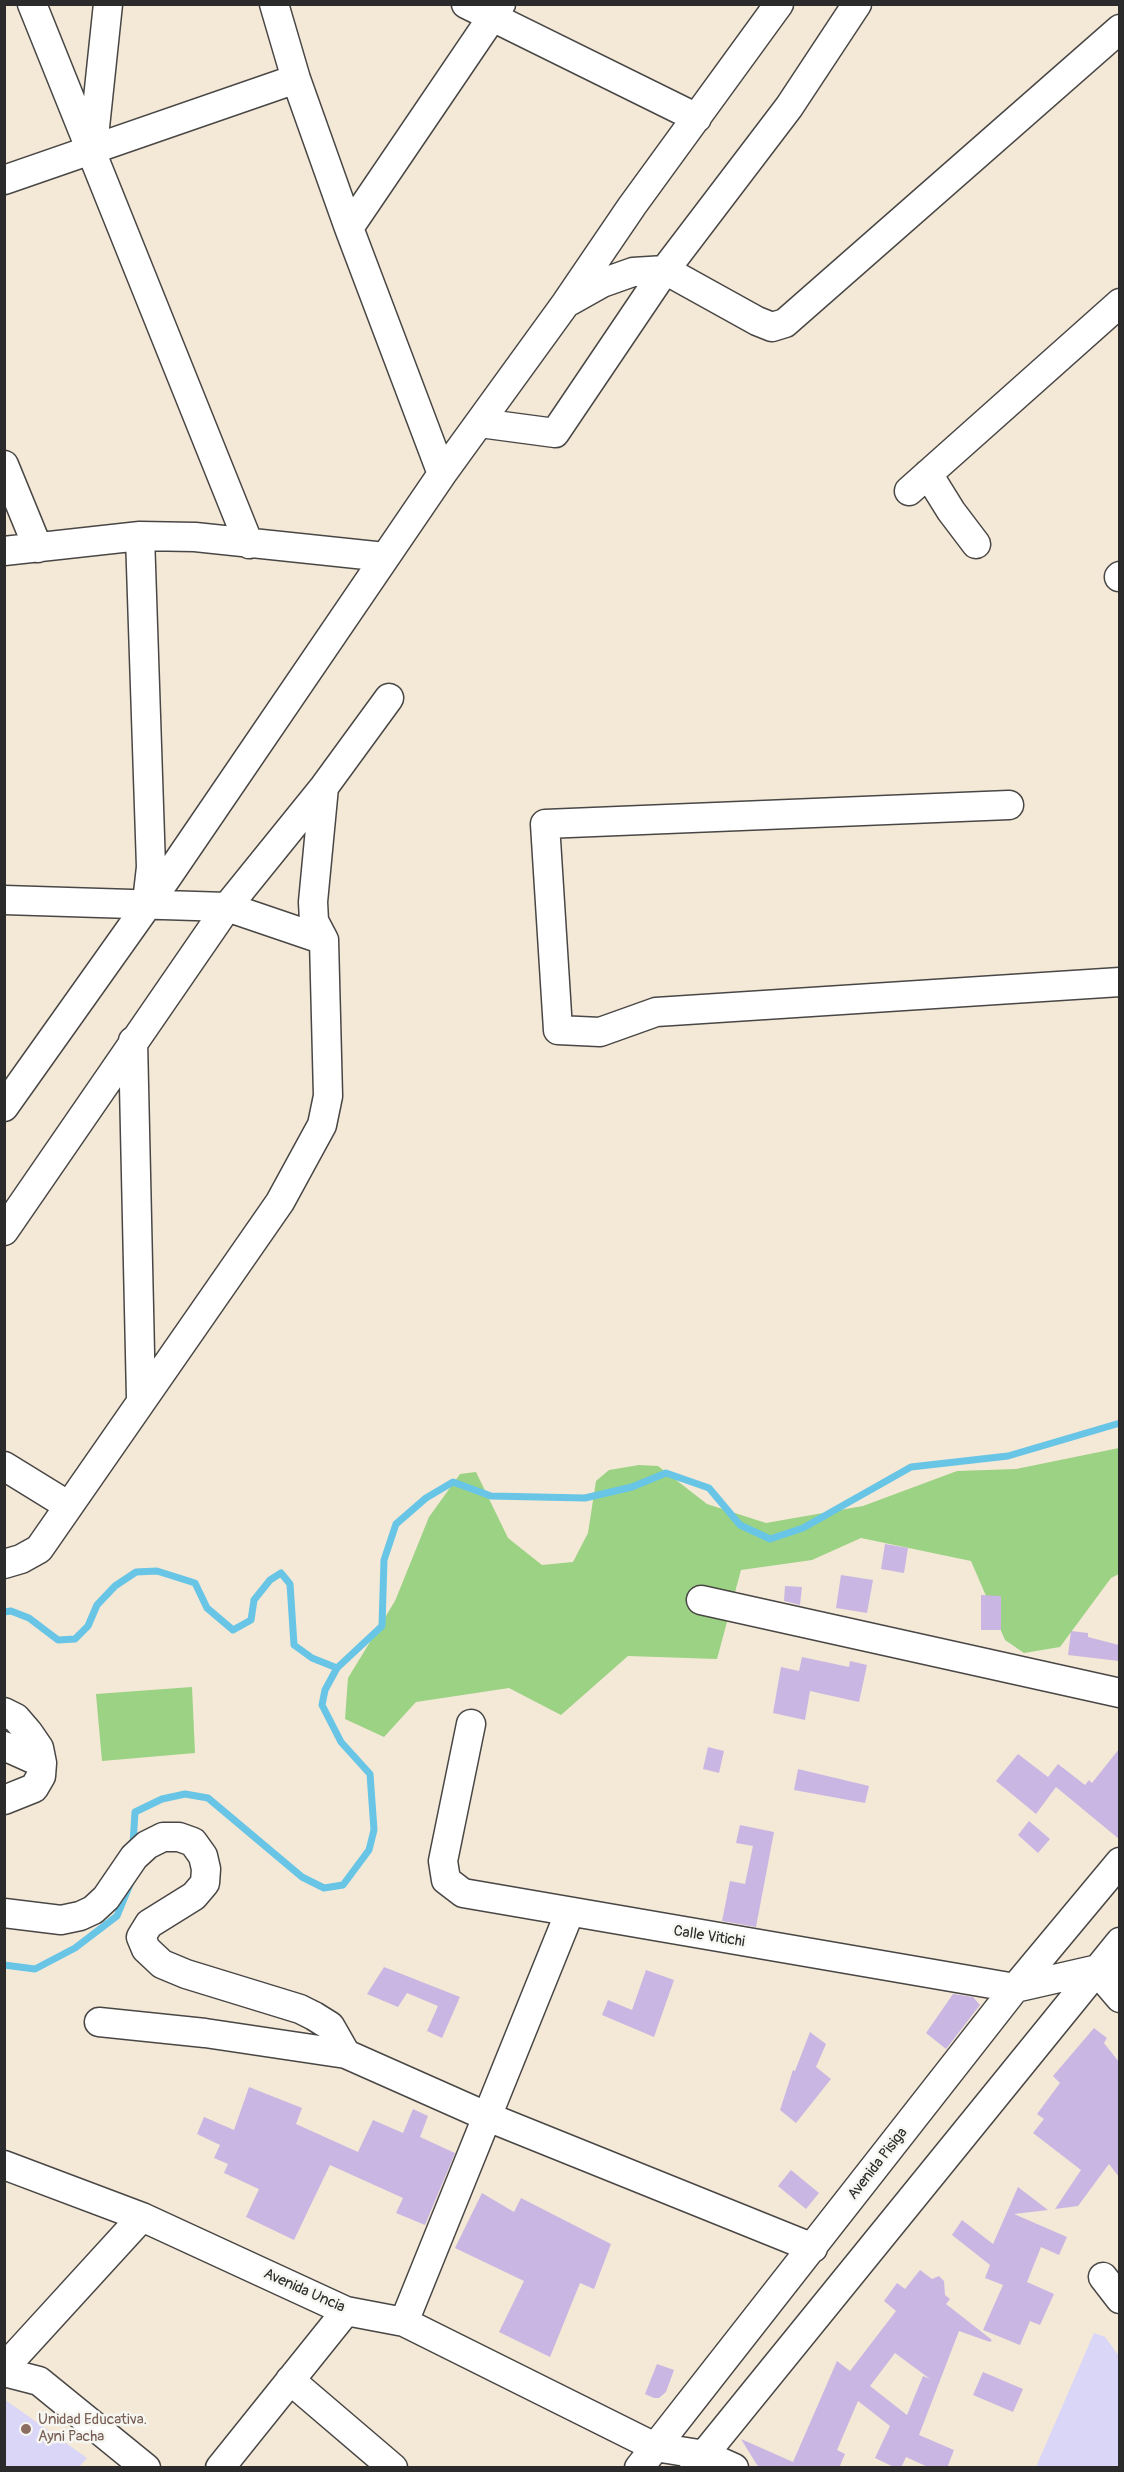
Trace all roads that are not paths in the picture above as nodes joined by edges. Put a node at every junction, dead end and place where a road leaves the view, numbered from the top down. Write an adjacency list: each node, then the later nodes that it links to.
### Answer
1 (32, 4): 11 (street)
2 (108, 4): 11 (street)
3 (274, 4): 9 (street)
4 (466, 4): 7 (street)
5 (779, 4): 10 (street)
6 (856, 4): 14 (street)
7 (497, 10): 10 (street); 13 (street)
8 (1119, 29): 14 (street)
9 (296, 79): 11 (street); 13 (street)
10 (697, 118): 15 (street)
11 (92, 150): 12 (street); 21 (street)
12 (4, 180)
13 (350, 228): 19 (street)
14 (665, 270): 15 (street); 17 (street)
15 (566, 303): 17 (street)
16 (1119, 303): 22 (street)
17 (480, 423): 19 (street)
18 (4, 465): 23 (street)
19 (442, 474): 25 (street)
20 (140, 536): 21 (street); 23 (street); 30 (street)
21 (249, 543): 25 (street)
22 (976, 544)
23 (38, 548): 24 (street)
24 (4, 551)
25 (385, 557): 30 (street)
26 (388, 698): 27 (street)
27 (324, 788): 31 (street); 32 (street)
28 (1009, 805): 33 (street)
29 (4, 900): 30 (street)
30 (147, 903): 31 (street); 35 (street)
31 (227, 907): 32 (street); 34 (street)
32 (324, 940): 37 (street)
33 (1119, 982)
34 (133, 1041): 36 (street); 37 (street)
35 (4, 1107)
36 (4, 1231)
37 (141, 1398): 39 (street)
38 (4, 1466): 39 (street)
39 (69, 1506): 40 (street)
40 (4, 1564)
41 (701, 1600): 42 (street)
42 (1119, 1693)
43 (4, 1712): 46 (street)
44 (471, 1724): 50 (street, Calle Vitichi)
45 (4, 1746): 46 (street)
46 (42, 1763): 47 (street)
47 (4, 1800)
48 (1119, 1862): 53 (street, Avenida Pisiga)
49 (4, 1913): 56 (street)
50 (568, 1914): 53 (street, Calle Vitichi); 57 (street)
51 (1119, 1942): 52 (street)
52 (1108, 1967): 53 (street, Calle Vitichi); 54 (street); 66 (street)
53 (1015, 1988): 60 (street, Avenida Pisiga)
54 (1119, 1998)
55 (99, 2022): 56 (street)
56 (346, 2054): 57 (street)
57 (488, 2117): 60 (street); 62 (street)
58 (4, 2165): 59 (street, Avenida Uncia)
59 (142, 2217): 61 (street, Avenida Uncia); 63 (street)
60 (813, 2248): 65 (street, Avenida Pisiga)
61 (346, 2311): 62 (street, Avenida Uncia); 64 (street)
62 (404, 2322): 65 (street, Avenida Uncia)
63 (4, 2370): 67 (street)
64 (290, 2380): 68 (street); 69 (street)
65 (647, 2457): 66 (street, Avenida Uncia); 70 (street)
66 (700, 2461): 71 (street, Avenida Uncia)
67 (146, 2468)
68 (220, 2468)
69 (393, 2468)
70 (678, 2468)
71 (734, 2468)

